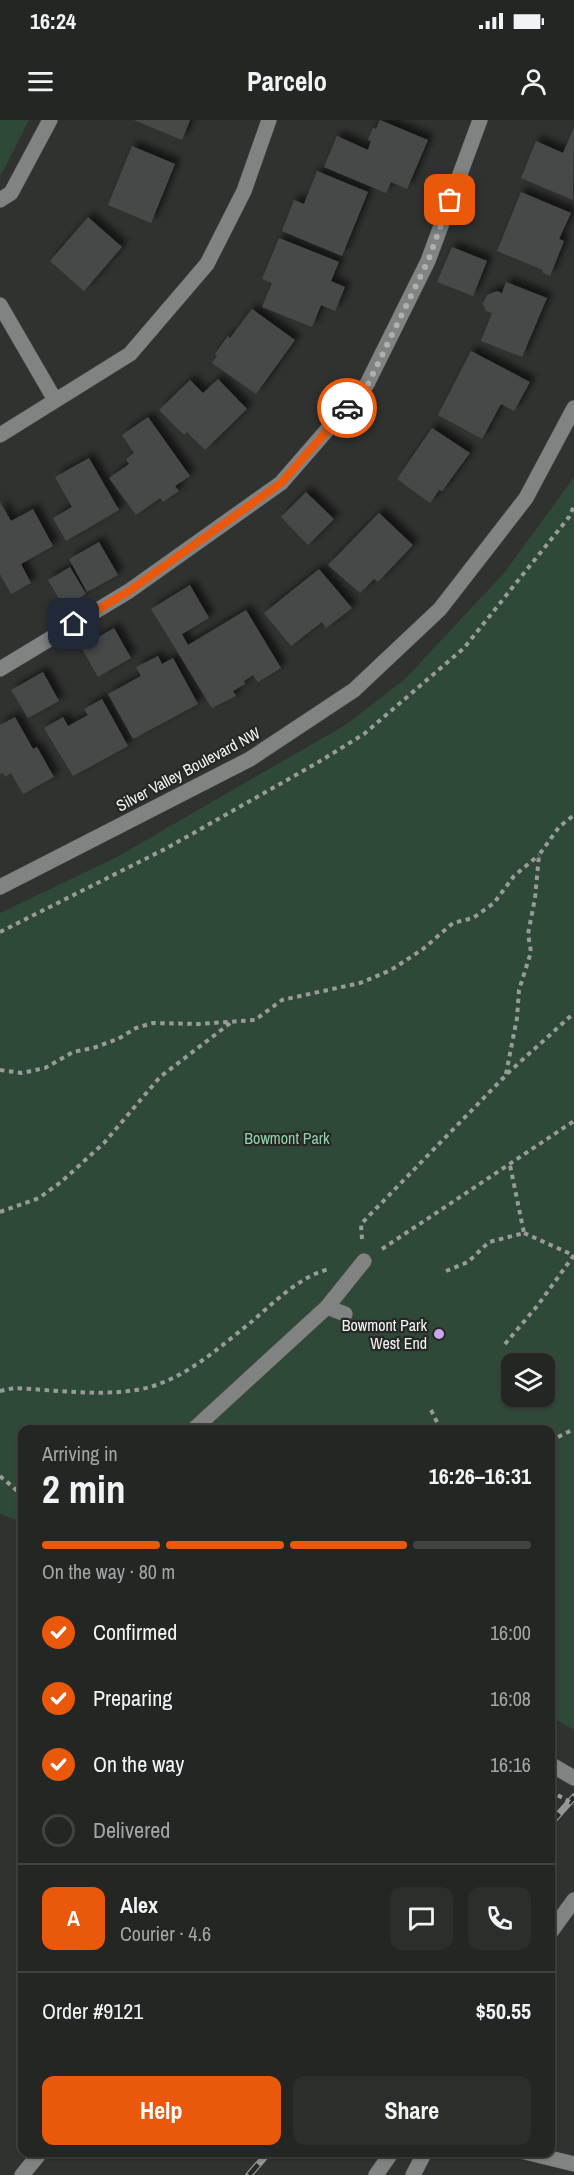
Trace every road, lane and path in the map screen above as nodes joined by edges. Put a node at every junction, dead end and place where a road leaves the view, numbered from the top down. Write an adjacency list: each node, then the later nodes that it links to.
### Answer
1 (50, 120): 4 (street)
2 (268, 120): 6 (street)
3 (480, 120): 9 (street)
4 (0, 200)
5 (0, 305): 6 (street)
6 (54, 400): 8 (street)
7 (574, 408): 12 (street, Silver Valley Boulevard NW)
8 (0, 435)
9 (0, 669)
10 (574, 814): 11 (path)
11 (539, 855): 14 (path); 16 (path)
12 (0, 887)
13 (574, 1013): 16 (path)
14 (235, 1020): 15 (path); 19 (path)
15 (0, 1070)
16 (506, 1076): 22 (path)
17 (574, 1121): 18 (path)
18 (510, 1165): 20 (path); 22 (path)
19 (0, 1212)
20 (524, 1233): 21 (path); 23 (path)
21 (574, 1255): 26 (path)
22 (364, 1261): 24 (street); 27 (path)
23 (447, 1271)
24 (327, 1306): 25 (street); 29 (street)
25 (345, 1314)
26 (505, 1344)
27 (0, 1391)
28 (431, 1410): 30 (path)
29 (199, 1425)
30 (438, 1425)
31 (574, 1429): 32 (path)
32 (555, 1438)
33 (0, 1476): 34 (path)
34 (18, 1492)
35 (555, 1767): 36 (street)
36 (574, 1778)
37 (555, 1794): 38 (path, bridge)
38 (574, 1804)
39 (574, 1900): 40 (street)
40 (555, 1926)
41 (37, 2157): 46 (street)
42 (389, 2157): 47 (street)
43 (422, 2157): 48 (street)
44 (545, 2157): 45 (street)
45 (574, 2164)
46 (22, 2175)
47 (376, 2175)
48 (412, 2175)

